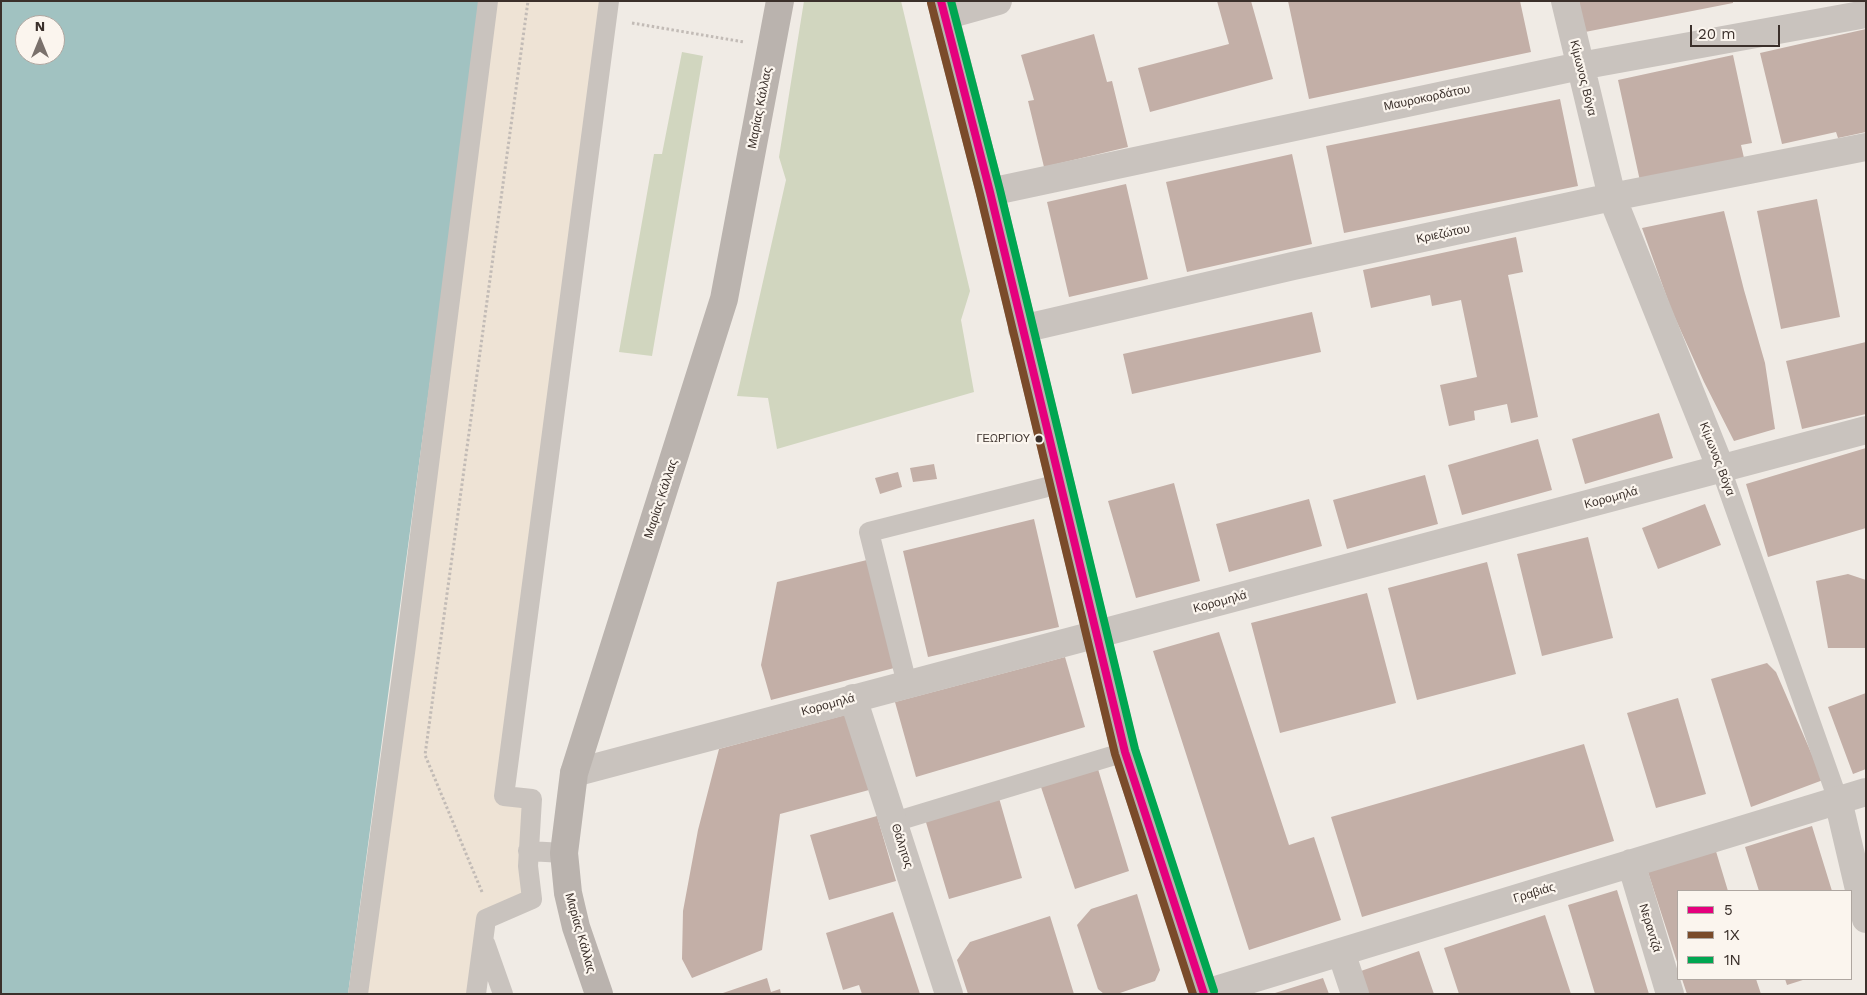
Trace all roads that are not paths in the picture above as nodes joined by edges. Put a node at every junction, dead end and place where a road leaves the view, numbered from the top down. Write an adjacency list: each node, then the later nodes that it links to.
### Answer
1 (488, 1): 30 (street)
2 (780, 1): 20 (main road, Μαρίας Κάλλας)
3 (998, 1): 5 (street)
4 (1565, 1): 8 (street, Κίμωνος Βόγα)
5 (942, 9): 10 (main road)
6 (608, 10): 24 (street)
7 (1866, 14): 8 (street, Μαυροκορδάτου)
8 (1580, 66): 10 (street, Μαυροκορδάτου); 11 (street, Κίμωνος Βόγα)
9 (1866, 147): 11 (street, Κριεζώτου)
10 (990, 192): 12 (main road)
11 (1612, 197): 12 (street, Κριεζώτου); 14 (street, Κίμωνος Βόγα)
12 (1022, 329): 15 (main road)
13 (1866, 430): 14 (street, Κορομηλά)
14 (1722, 469): 16 (street, Κορομηλά); 22 (street, Κίμωνος Βόγα)
15 (1059, 484): 16 (main road); 17 (street)
16 (1096, 635): 17 (street, Κορομηλά); 19 (main road)
17 (907, 684): 18 (street, Κορομηλά)
18 (853, 698): 20 (street, Κορομηλά); 23 (street, Θάλητος)
19 (1125, 752): 23 (street); 35 (main road)
20 (574, 773): 25 (main road, Μαρίας Κάλλας)
21 (1866, 792): 22 (street, Γραβιάς)
22 (1838, 800): 26 (street, Γραβιάς); 27 (street, Κίμωνος Βόγα)
23 (894, 822): 34 (street, Θάλητος)
24 (528, 851): 25 (street); 28 (street)
25 (564, 853): 33 (main road, Μαρίας Κάλλας)
26 (1631, 863): 29 (street, Γραβιάς); 37 (street, Νεραντζά)
27 (1866, 919)
28 (484, 939): 31 (street); 32 (street)
29 (1341, 952): 35 (street, Γραβιάς); 36 (street)
30 (358, 994)
31 (476, 994)
32 (503, 994)
33 (598, 994)
34 (949, 994)
35 (1204, 994)
36 (1354, 994)
37 (1670, 994)

